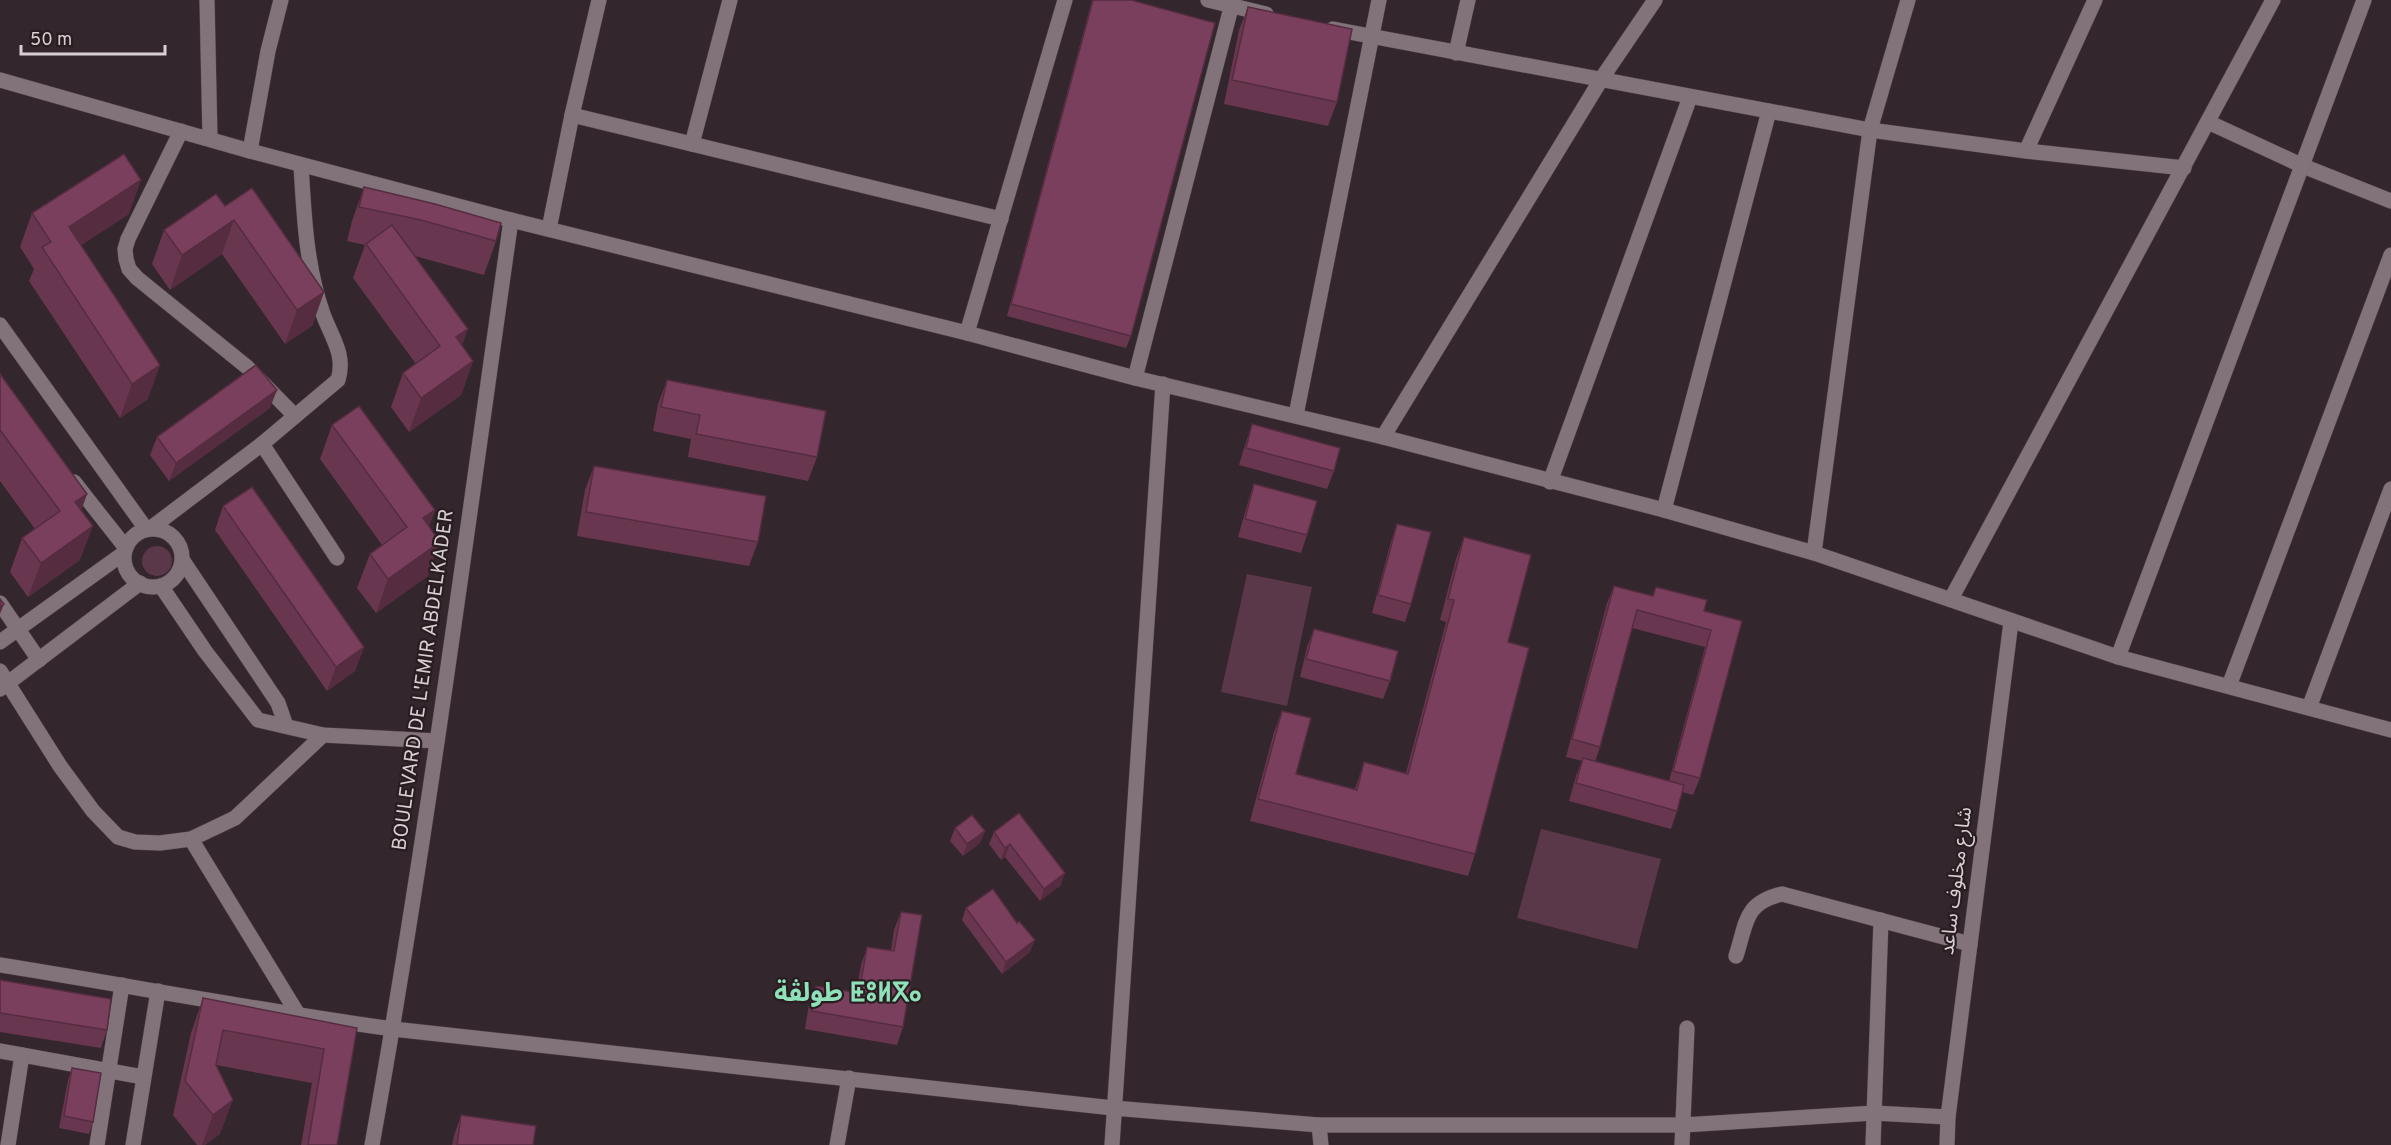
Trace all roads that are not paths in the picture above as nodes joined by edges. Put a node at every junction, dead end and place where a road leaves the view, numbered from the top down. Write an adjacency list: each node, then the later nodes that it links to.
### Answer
1 (207, 0): 27 (street)
2 (281, 0): 29 (street)
3 (599, 0): 23 (street)
4 (730, 0): 28 (street)
5 (1065, 0): 35 (street)
6 (1208, 0): 14 (street)
7 (1378, 0): 17 (street)
8 (1468, 0): 18 (street)
9 (1655, 0): 19 (street)
10 (1908, 0): 26 (street)
11 (2095, 0): 30 (street)
12 (2273, 0): 24 (street)
13 (2364, 0): 32 (street)
14 (1232, 3): 15 (street); 41 (street)
15 (1278, 16)
16 (1313, 24): 17 (street)
17 (1371, 37): 18 (street); 43 (street)
18 (1456, 53): 19 (street)
19 (1602, 78): 21 (street); 45 (street)
20 (0, 80): 25 (street)
21 (1690, 97): 22 (street); 48 (street)
22 (1769, 111): 26 (street); 50 (street)
23 (572, 115): 28 (street); 37 (street)
24 (2208, 122): 32 (street); 33 (street)
25 (181, 130): 27 (street); 44 (street)
26 (1870, 130): 30 (street); 53 (street)
27 (210, 139): 29 (street)
28 (692, 144): 35 (street)
29 (250, 151): 31 (street)
30 (2026, 151): 33 (street)
31 (301, 165): 36 (street); 44 (street)
32 (2303, 166): 34 (street); 63 (street)
33 (2184, 168): 58 (street)
34 (2391, 201)
35 (1001, 219): 39 (street)
36 (511, 220): 37 (street); 73 (street, BOULEVARD DE L'EMIR ABDELKADER)
37 (549, 229): 39 (street)
38 (2391, 255): 66 (street)
39 (968, 333): 41 (street)
40 (3, 335): 51 (street)
41 (1135, 378): 42 (street)
42 (1163, 384): 43 (street); 89 (street)
43 (1296, 415): 45 (street)
44 (295, 416): 46 (street)
45 (1383, 437): 48 (street)
46 (262, 444): 51 (street); 54 (street)
47 (68, 474): 52 (street)
48 (1550, 482): 50 (street)
49 (2391, 489): 68 (street)
50 (1664, 510): 53 (street)
51 (148, 529): 52 (street); 55 (street)
52 (125, 551): 56 (street); 61 (street)
53 (1814, 553): 58 (street)
54 (337, 558)
55 (183, 561): 57 (street); 67 (street)
56 (140, 584): 57 (street); 64 (street)
57 (161, 586): 69 (street)
58 (1951, 600): 60 (street)
59 (0, 603): 61 (street)
60 (2011, 622): 63 (street); 76 (street, شارع مخلوف ساعد)
61 (17, 630): 62 (street); 64 (street)
62 (0, 642)
63 (2118, 657): 66 (street)
64 (39, 660): 65 (street)
65 (3, 681): 74 (street)
66 (2229, 686): 68 (street)
67 (278, 703): 69 (street); 70 (street)
68 (2309, 708): 71 (street)
69 (258, 720): 70 (street)
70 (286, 726): 72 (street)
71 (2391, 730)
72 (323, 735): 73 (street); 74 (street)
73 (437, 741): 83 (street, BOULEVARD DE L'EMIR ABDELKADER)
74 (191, 839): 81 (street)
75 (1881, 920): 76 (street); 77 (street); 90 (street)
76 (1970, 944): 91 (street, شارع مخلوف ساعد)
77 (1736, 956)
78 (0, 966): 79 (street)
79 (122, 985): 80 (street); 86 (street)
80 (158, 991): 81 (street); 87 (street)
81 (299, 1016): 83 (street)
82 (1687, 1028): 93 (street)
83 (393, 1029): 88 (street); 97 (street, BOULEVARD DE L'EMIR ABDELKADER)
84 (0, 1051): 85 (street)
85 (22, 1055): 86 (street); 94 (street)
86 (109, 1070): 87 (street); 95 (street)
87 (143, 1077): 96 (street)
88 (849, 1078): 89 (street); 98 (street)
89 (1113, 1108): 92 (street); 99 (street)
90 (1874, 1113): 91 (street); 93 (street); 102 (street)
91 (1948, 1117): 103 (street, شارع مخلوف ساعد)
92 (1319, 1125): 93 (street); 100 (street)
93 (1683, 1125): 101 (street)
94 (8, 1145)
95 (97, 1145)
96 (133, 1145)
97 (372, 1145)
98 (837, 1145)
99 (1112, 1145)
100 (1321, 1145)
101 (1682, 1145)
102 (1873, 1145)
103 (1947, 1145)

